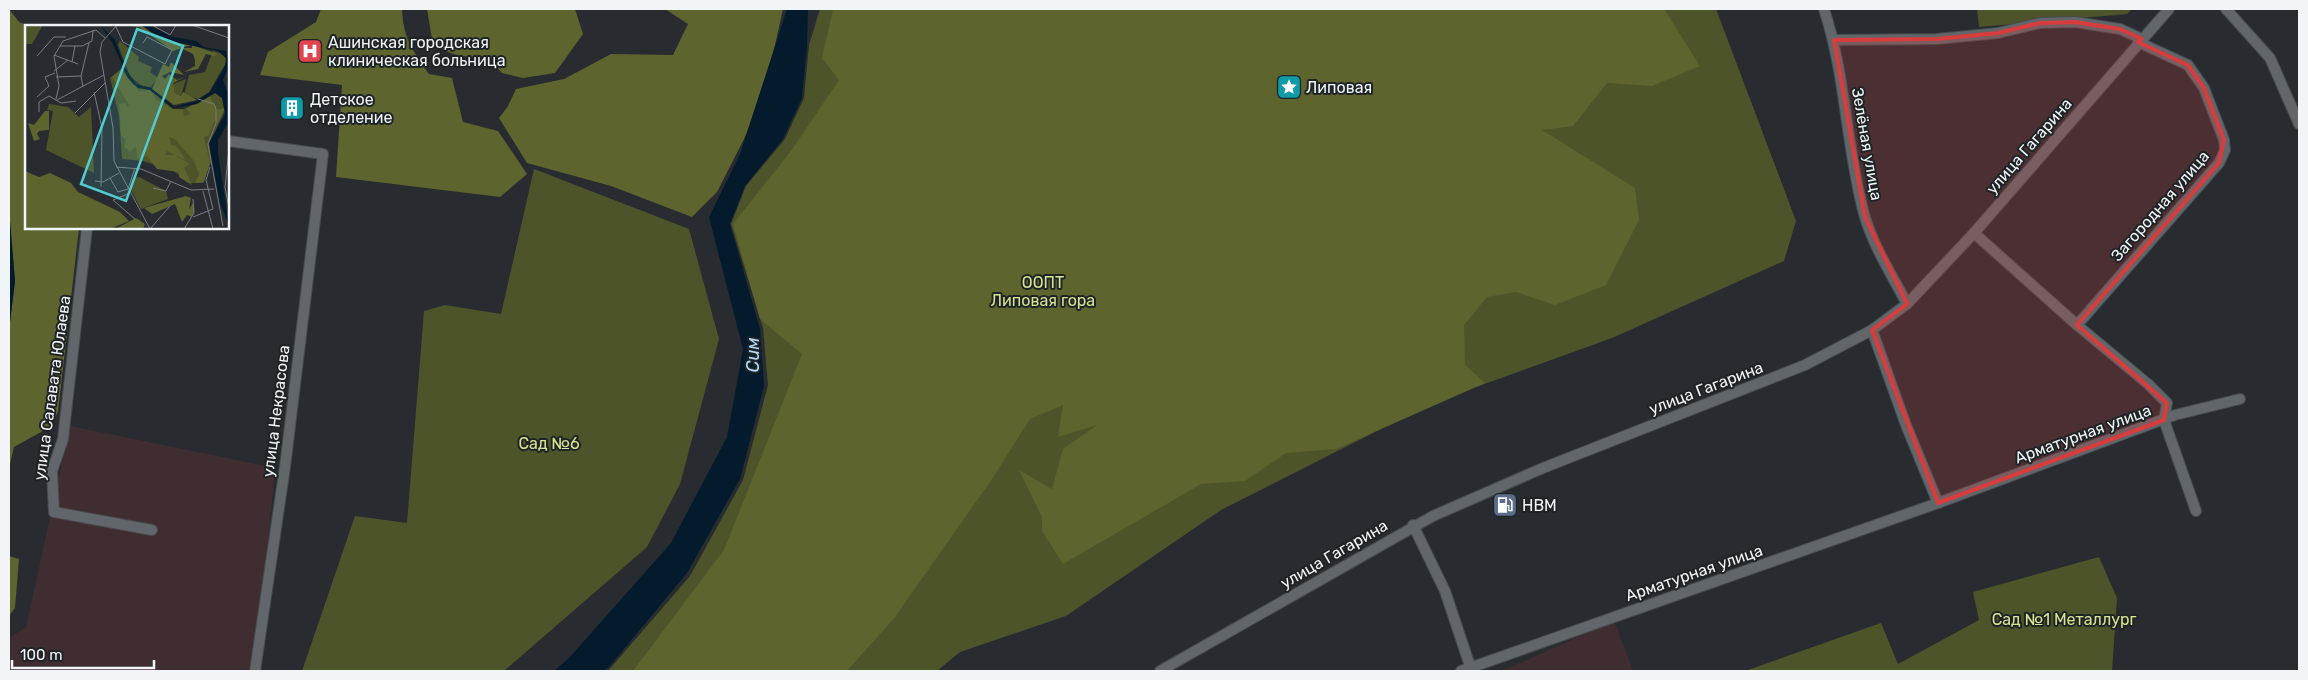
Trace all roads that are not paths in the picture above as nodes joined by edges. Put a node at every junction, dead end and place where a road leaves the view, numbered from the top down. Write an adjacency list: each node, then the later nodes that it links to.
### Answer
1 (1824, 9): 4 (street, Зелёная улица)
2 (2169, 9): 5 (street, улица Гагарина)
3 (2226, 9): 6 (street)
4 (1834, 40): 5 (street); 10 (street, Зелёная улица)
5 (2140, 41): 9 (street, улица Гагарина); 11 (street, Загородная улица)
6 (2299, 124)
7 (229, 141): 20 (street, улица Некрасова)
8 (87, 229): 18 (street, улица Салавата Юлаева)
9 (1974, 233): 10 (street, улица Гагарина); 11 (street)
10 (1907, 304): 12 (street, улица Гагарина)
11 (2077, 325): 14 (street)
12 (1872, 330): 15 (street); 17 (street, улица Гагарина)
13 (2240, 399): 14 (street, Арматурная улица)
14 (2164, 420): 15 (street, Арматурная улица); 16 (street)
15 (1938, 503): 19 (street, Арматурная улица)
16 (2196, 511)
17 (1414, 526): 19 (street); 21 (street, улица Гагарина)
18 (152, 530)
19 (1465, 669)
20 (255, 671)
21 (1160, 671)

